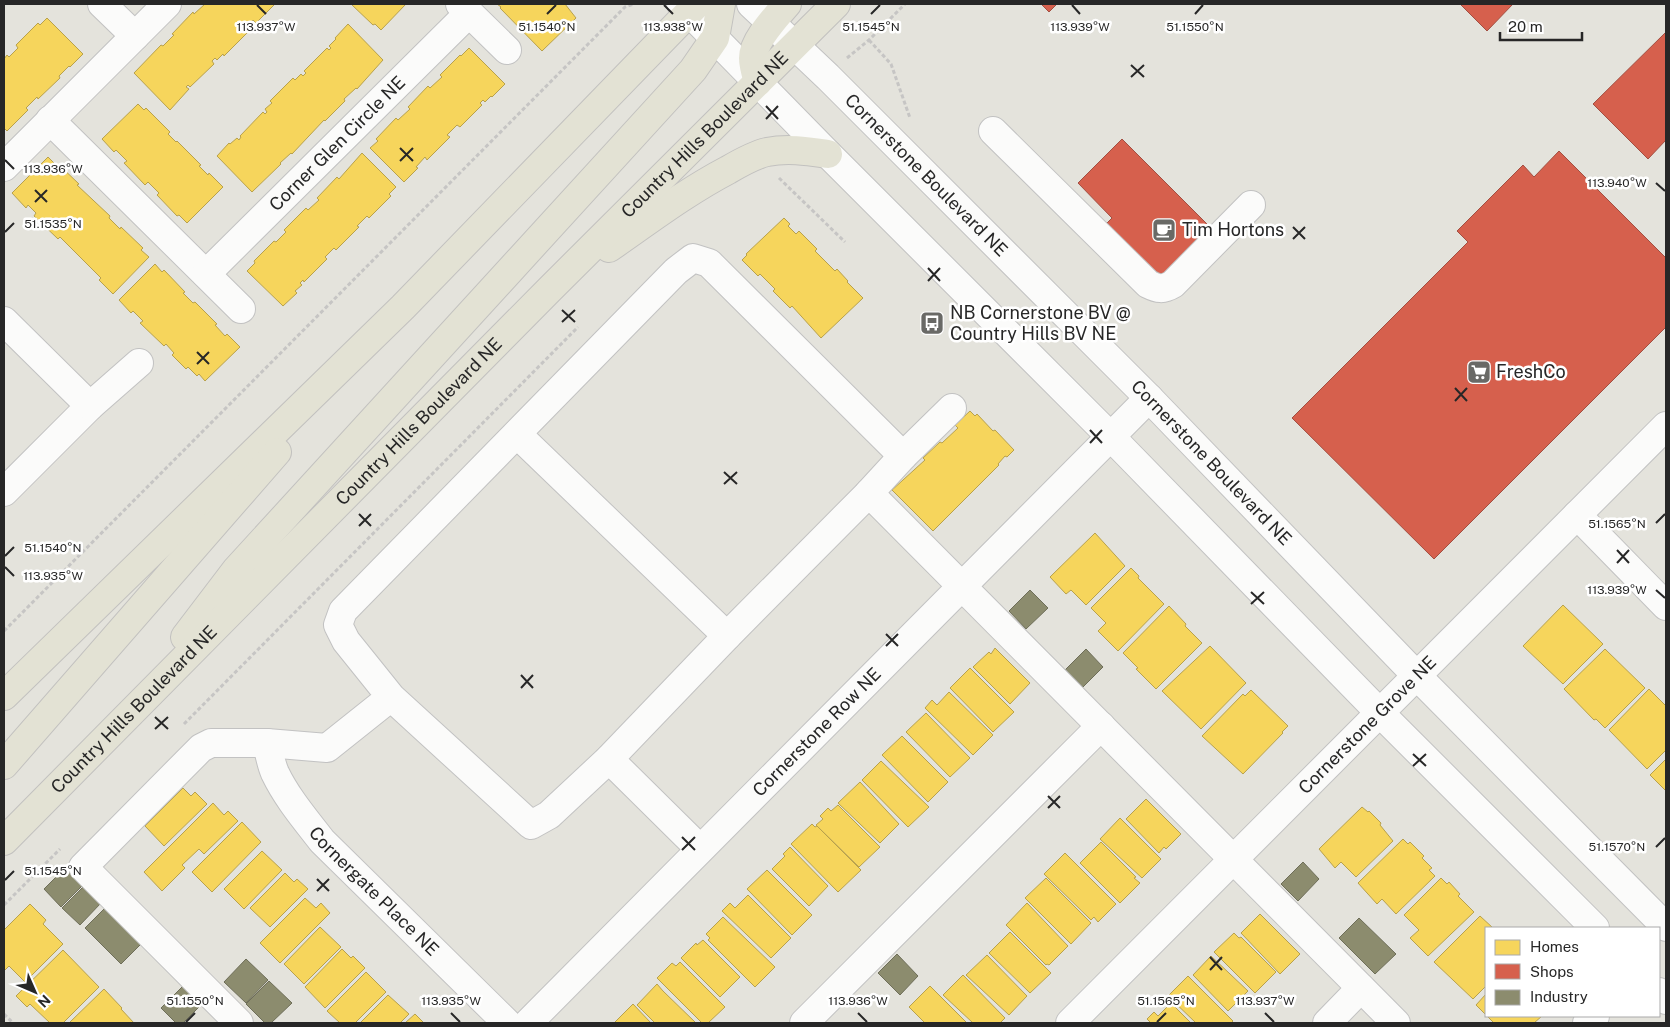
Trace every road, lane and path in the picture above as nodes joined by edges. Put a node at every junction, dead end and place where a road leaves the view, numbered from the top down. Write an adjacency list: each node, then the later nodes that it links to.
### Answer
1 (102, 4): 11 (street)
2 (167, 4): 11 (street)
3 (634, 4): 45 (path)
4 (721, 4): 12 (main road)
5 (751, 4): 10 (street, Cornerstone Boulevard NE)
6 (836, 4): 14 (main road, Country Hills Boulevard NE)
7 (905, 4): 13 (path)
8 (689, 6): 12 (street); 28 (main road)
9 (464, 8): 15 (street, Corner Glen Circle NE); 26 (street, Corner Glen Circle NE)
10 (779, 13): 14 (street, Cornerstone Boulevard NE); 18 (main road)
11 (134, 36): 19 (street)
12 (715, 38): 18 (street); 53 (main road)
13 (869, 40): 16 (path); 17 (path)
14 (795, 45): 17 (street, Cornerstone Boulevard NE); 18 (main road, Country Hills Boulevard NE)
15 (507, 50)
16 (891, 64)
17 (828, 76): 33 (street, Cornerstone Boulevard NE)
18 (758, 82): 22 (street); 27 (main road, Country Hills Boulevard NE)
19 (50, 120): 23 (street); 26 (street)
20 (993, 131): 24 (street)
21 (766, 152): 22 (main road); 25 (path); 27 (main road)
22 (828, 154): 38 (street)
23 (4, 167)
24 (1251, 205)
25 (845, 242)
26 (206, 274): 29 (street)
27 (550, 289): 53 (main road, Country Hills Boulevard NE)
28 (402, 307): 48 (main road); 56 (main road)
29 (241, 309)
30 (4, 322): 34 (street)
31 (584, 322): 52 (path)
32 (139, 362): 34 (street)
33 (1149, 398): 38 (street, Cornerstone Row NE); 47 (street, Cornerstone Boulevard NE)
34 (90, 406): 40 (street)
35 (952, 408): 39 (street)
36 (1666, 426): 42 (street, Cornerstone Grove NE)
37 (517, 434): 39 (street); 46 (street); 49 (street)
38 (1111, 436): 43 (street, Cornerstone Row NE); 50 (street)
39 (904, 456): 41 (street)
40 (4, 492)
41 (869, 493): 43 (street); 46 (street)
42 (1577, 515): 44 (street); 47 (street, Cornerstone Grove NE)
43 (963, 586): 51 (street); 59 (street, Cornerstone Row NE)
44 (1666, 606)
45 (4, 631)
46 (727, 636): 55 (street)
47 (1417, 676): 50 (street, Cornerstone Grove NE); 63 (street, Cornerstone Boulevard NE)
48 (4, 696)
49 (391, 697): 54 (street); 55 (street)
50 (1380, 712): 60 (street, Cornerstone Grove NE); 62 (street)
51 (1101, 726): 60 (street); 70 (street)
52 (178, 730)
53 (112, 731): 57 (main road, Country Hills Boulevard NE)
54 (267, 743): 67 (street); 68 (street, Cornergate Place NE)
55 (609, 759): 59 (street)
56 (4, 766)
57 (4, 841)
58 (67, 842): 61 (path)
59 (700, 849): 69 (street, Cornerstone Row NE)
60 (1233, 860): 64 (street); 71 (street, Cornerstone Grove NE)
61 (4, 905)
62 (1594, 927)
63 (1666, 927)
64 (1361, 988): 72 (street); 73 (street)
65 (4, 1014): 66 (path)
66 (13, 1023)
67 (239, 1023)
68 (507, 1023)
69 (528, 1023)
70 (804, 1023)
71 (1070, 1023)
72 (1326, 1023)
73 (1396, 1023)

